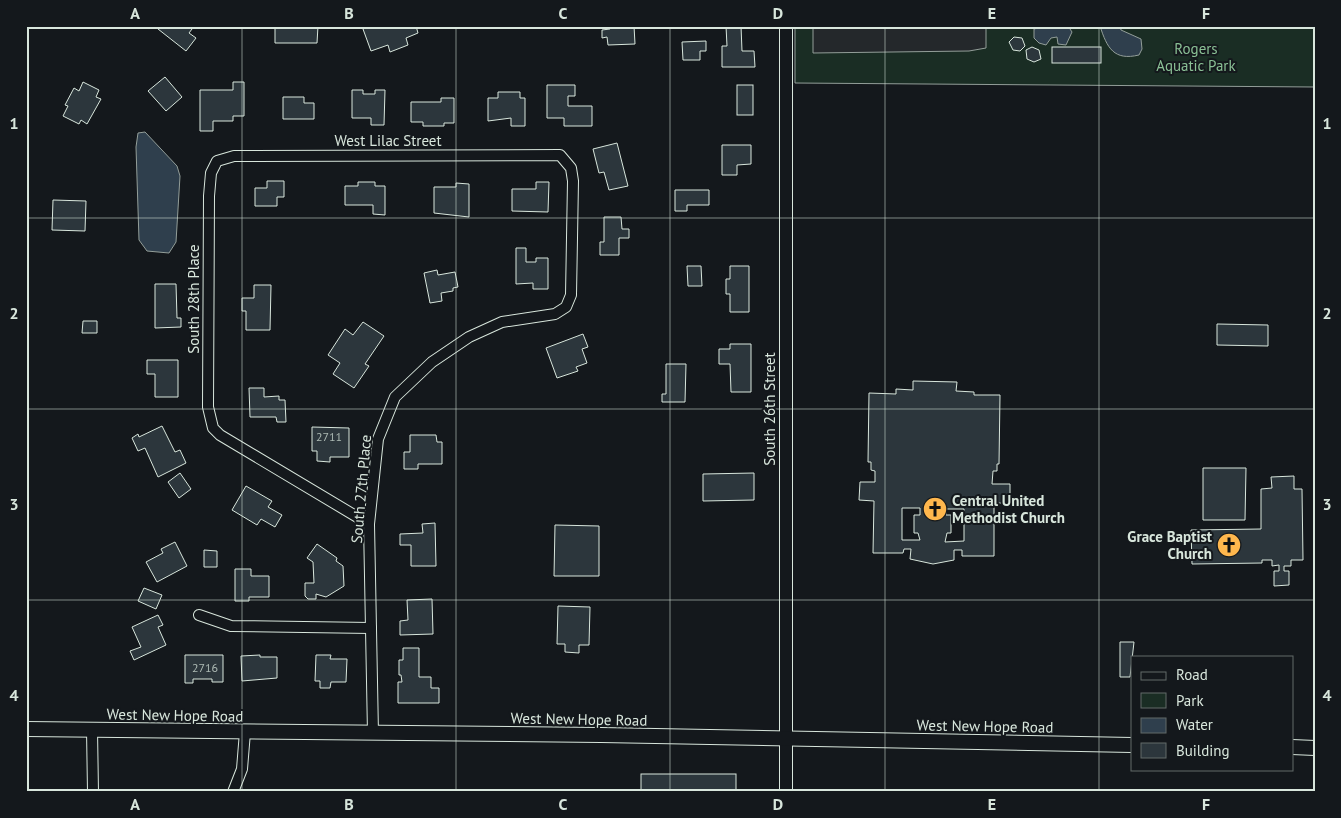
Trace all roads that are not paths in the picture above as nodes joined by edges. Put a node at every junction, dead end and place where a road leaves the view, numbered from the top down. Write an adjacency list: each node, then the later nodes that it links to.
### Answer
1 (786, 26): 11 (street, South 26th Street)
2 (560, 155): 3 (street, West Lilac Street); 4 (street, South 27th Place)
3 (218, 161): 4 (street, South 28th Place)
4 (370, 524): 6 (street, South 27th Place)
5 (199, 615): 6 (street)
6 (371, 628): 10 (street, South 27th Place)
7 (26, 729): 8 (main road, West New Hope Road)
8 (92, 730): 9 (main road, West New Hope Road); 15 (street)
9 (245, 732): 10 (main road, West New Hope Road); 16 (street)
10 (373, 734): 11 (main road, West New Hope Road)
11 (785, 738): 12 (main road, West New Hope Road); 17 (street, South 26th Street)
12 (1131, 745)
13 (1294, 748): 14 (main road)
14 (1315, 748)
15 (93, 792)
16 (234, 792)
17 (786, 792)

